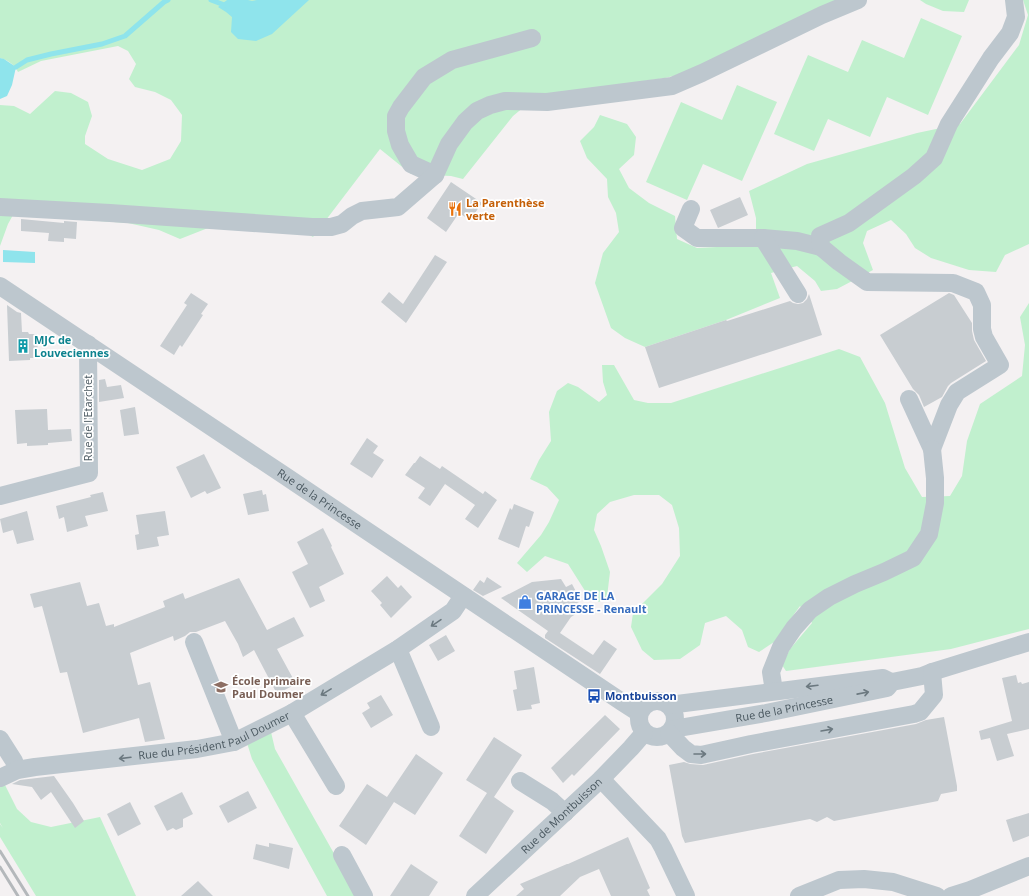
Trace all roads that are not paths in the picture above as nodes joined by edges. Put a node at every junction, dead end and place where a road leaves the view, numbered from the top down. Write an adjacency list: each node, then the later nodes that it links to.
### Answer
1 (858, 0): 4 (street)
2 (1014, 0): 8 (street)
3 (532, 38): 4 (street)
4 (435, 176): 5 (street)
5 (0, 207)
6 (691, 209): 7 (street)
7 (763, 238): 8 (street); 10 (street)
8 (821, 247): 13 (street)
9 (0, 286): 11 (street, Rue de la Princesse)
10 (798, 294)
11 (88, 344): 14 (street, Rue de l'Etarchet); 15 (street, Rue de la Princesse)
12 (909, 398): 13 (street)
13 (932, 449): 21 (street)
14 (0, 496)
15 (463, 596): 18 (street, Rue du Président Paul Doumer, one-way to 18); 25 (street, Rue de la Princesse)
16 (194, 642): 31 (street)
17 (1029, 642): 19 (street, Rue de la Princesse)
18 (398, 649): 24 (street, Rue du Président Paul Doumer, one-way to 24); 27 (street)
19 (932, 672): 20 (street, Rue de la Princesse); 28 (street, one-way to 19)
20 (892, 682): 21 (street, Rue de la Princesse, one-way to 21); 26 (street, Rue de la Princesse, one-way to 20)
21 (774, 691): 22 (street, Rue de la Princesse)
22 (736, 697): 23 (street, Rue de la Princesse); 26 (street)
23 (669, 705): 25 (street); 28 (street)
24 (292, 713): 31 (street, Rue du Président Paul Doumer); 36 (street)
25 (639, 713): 29 (street)
26 (738, 717): 28 (street, Rue de la Princesse)
27 (431, 728)
28 (671, 731): 29 (street)
29 (644, 733): 34 (street, Rue de Montbuisson)
30 (0, 739): 32 (street)
31 (234, 742): 32 (street, Rue du Président Paul Doumer, one-way to 32)
32 (17, 770): 33 (street, Rue du Président Paul Doumer)
33 (0, 778)
34 (601, 779): 37 (street, Rue de Montbuisson); 42 (street)
35 (520, 781): 37 (street)
36 (336, 786)
37 (565, 813): 41 (street, Rue de Montbuisson)
38 (342, 855): 40 (street)
39 (1029, 866): 45 (street)
40 (364, 896)
41 (475, 896)
42 (686, 896)
43 (799, 896): 44 (street)
44 (937, 896)
45 (951, 896)

